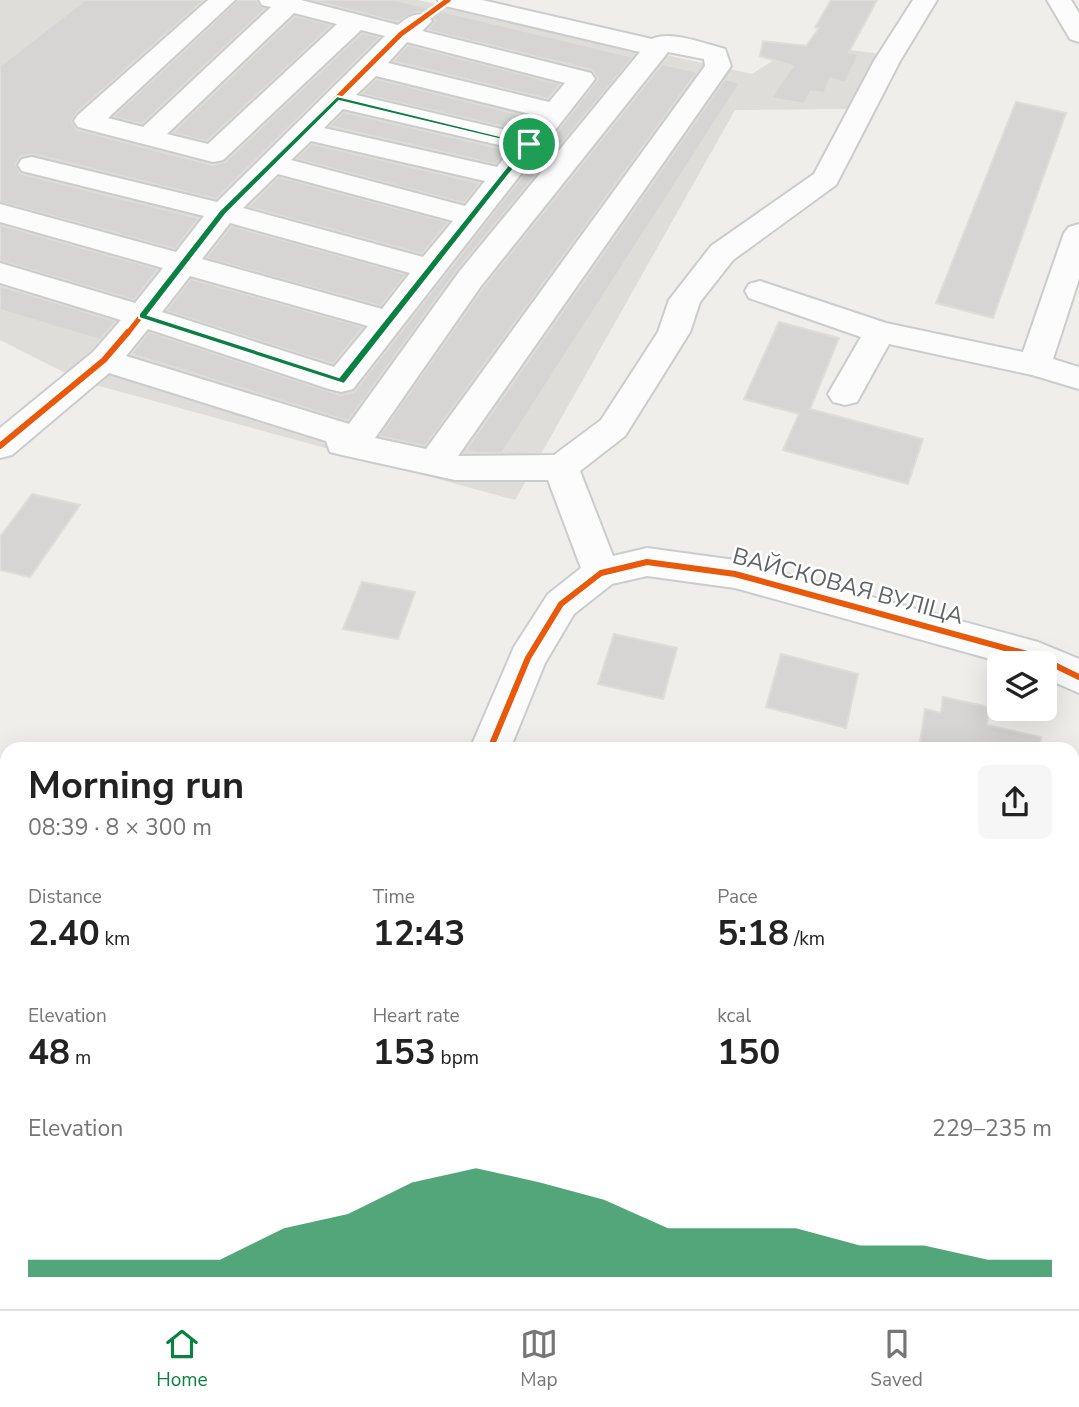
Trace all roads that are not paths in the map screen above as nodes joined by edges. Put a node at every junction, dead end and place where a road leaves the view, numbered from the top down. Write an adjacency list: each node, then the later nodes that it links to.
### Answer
1 (223, 0): 14 (street)
2 (449, 0): 7 (street); 9 (street)
3 (925, 0): 37 (street)
4 (1059, 0): 8 (street)
5 (280, 2): 6 (street); 14 (street)
6 (357, 20): 7 (street); 14 (street)
7 (401, 34): 10 (street); 12 (street)
8 (1079, 34)
9 (656, 49): 34 (street); 36 (street)
10 (370, 68): 11 (street); 12 (street)
11 (337, 99): 13 (street); 15 (street)
12 (555, 112): 15 (street)
13 (303, 131): 16 (street); 18 (street)
14 (149, 136)
15 (529, 144): 18 (street)
16 (272, 164): 19 (street); 21 (street)
17 (32, 165): 19 (street)
18 (503, 177): 21 (street)
19 (223, 212): 23 (street); 24 (street)
20 (0, 213): 23 (street)
21 (471, 217): 24 (street)
22 (1079, 233): 31 (street)
23 (181, 263): 27 (street); 28 (street)
24 (430, 269): 28 (street)
25 (0, 273): 27 (street)
26 (760, 291): 29 (street)
27 (142, 316): 28 (street); 30 (street)
28 (388, 321)
29 (880, 332): 31 (street); 33 (street)
30 (104, 360): 34 (street); 35 (street)
31 (1035, 365): 32 (street)
32 (1079, 377)
33 (845, 394)
34 (357, 439): 36 (street)
35 (0, 446)
36 (433, 463): 37 (street)
37 (561, 467): 38 (street)
38 (601, 573): 39 (street, ВАЙСКОВАЯ ВУЛІЦА); 40 (street)
39 (1079, 677)
40 (493, 742)

